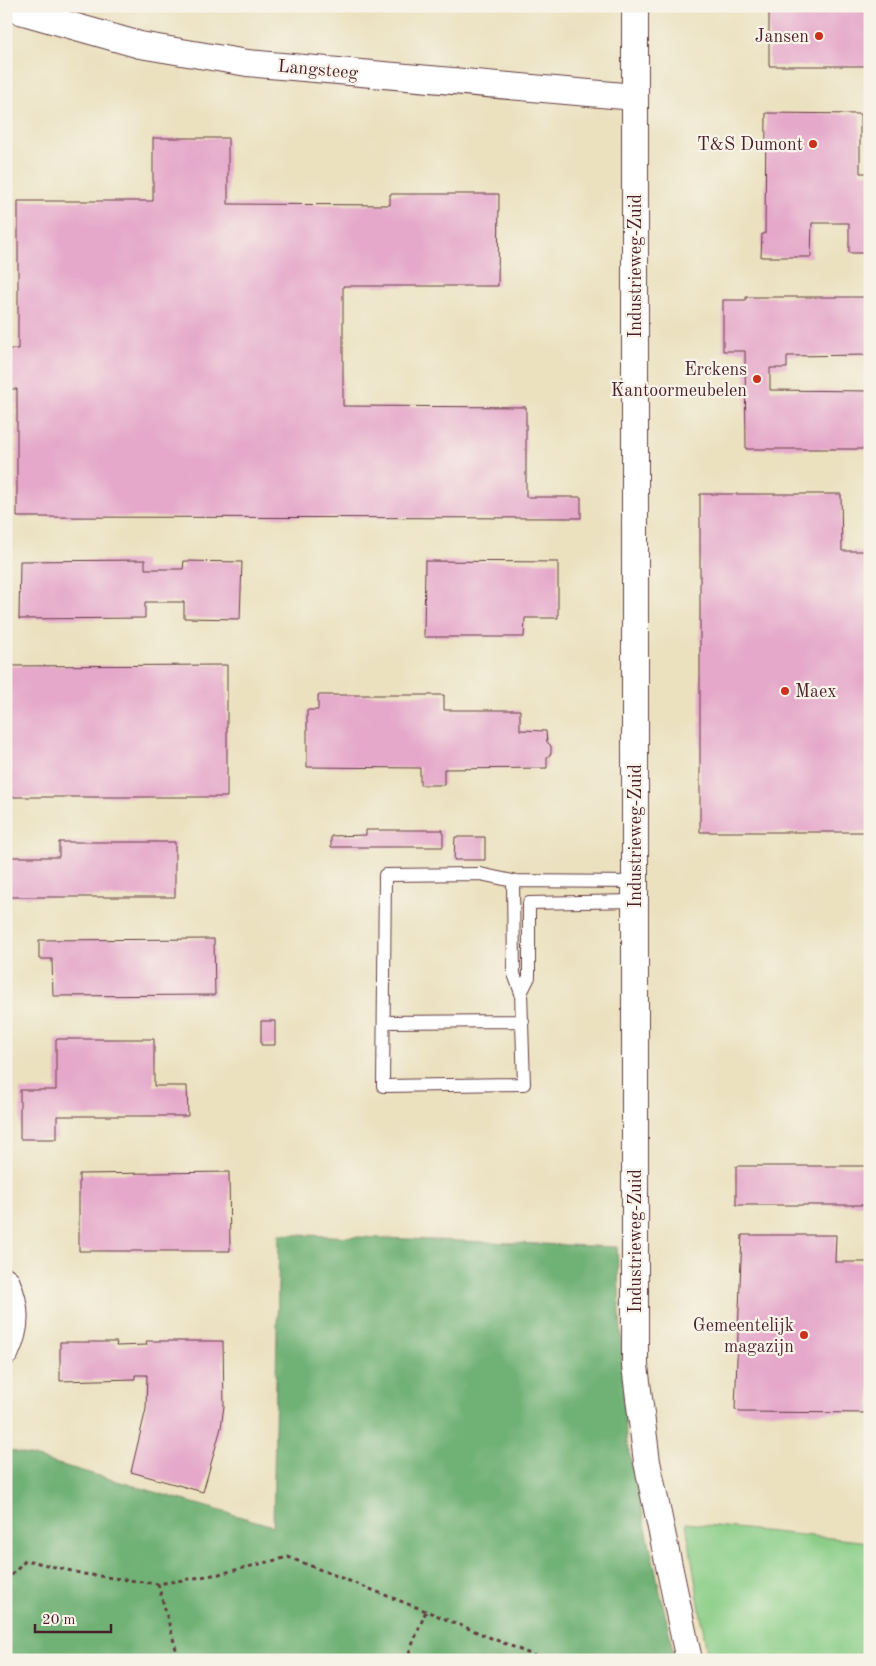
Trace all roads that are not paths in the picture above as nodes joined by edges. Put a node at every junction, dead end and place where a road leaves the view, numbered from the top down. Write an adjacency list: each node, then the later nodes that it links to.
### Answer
1 (635, 6): 3 (street, Industrieweg-Zuid)
2 (6, 7): 3 (street, Langsteeg)
3 (635, 97): 5 (street, Industrieweg-Zuid)
4 (513, 881): 5 (lane); 6 (lane); 8 (lane)
5 (635, 892): 6 (lane); 11 (street, Industrieweg-Zuid)
6 (521, 993): 7 (lane)
7 (523, 1021): 8 (lane); 8 (lane)
8 (384, 1022)
9 (6, 1281): 10 (street)
10 (6, 1352)
11 (689, 1660)

